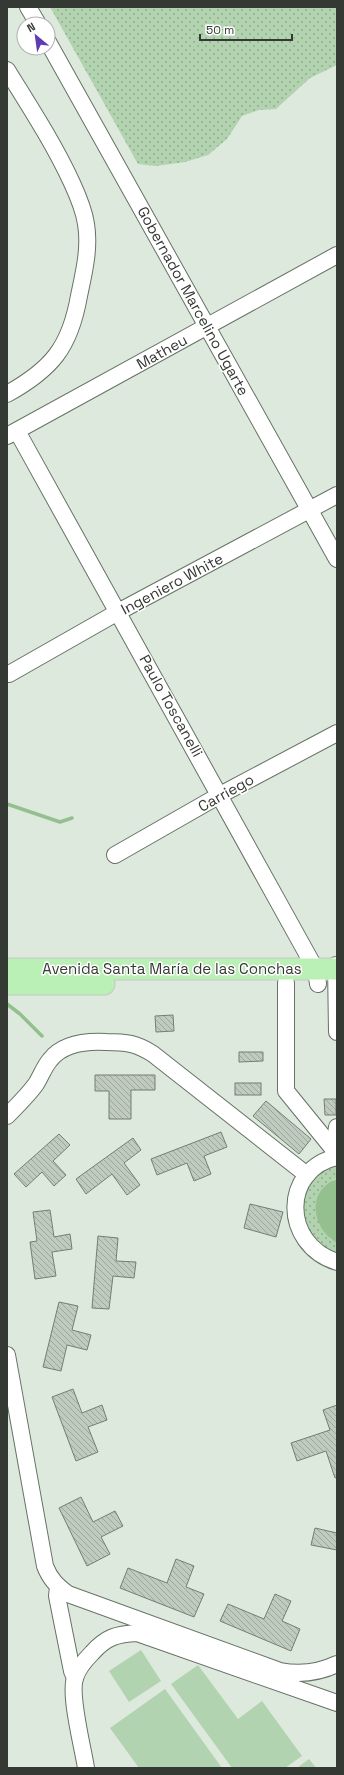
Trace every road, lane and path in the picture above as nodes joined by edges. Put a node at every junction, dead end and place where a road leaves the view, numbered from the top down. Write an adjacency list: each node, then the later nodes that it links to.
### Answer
1 (28, 7): 2 (street)
2 (33, 16)
3 (56, 56): 6 (street, Gobernador Marcelino Ugarte)
4 (7, 70): 7 (street)
5 (337, 255): 6 (street, Matheu)
6 (207, 327): 8 (street, Matheu); 10 (street, Gobernador Marcelino Ugarte)
7 (7, 394)
8 (12, 433): 12 (street, Paulo Toscanelli)
9 (337, 495): 10 (street, Ingeniero White)
10 (310, 510): 11 (street, Gobernador Marcelino Ugarte); 12 (street, Ingeniero White)
11 (337, 559)
12 (118, 612): 13 (street, Ingeniero White); 15 (street, Paulo Toscanelli)
13 (8, 674)
14 (337, 733): 15 (street, Carriego)
15 (220, 795): 16 (street, Carriego); 18 (street, Paulo Toscanelli)
16 (115, 855)
17 (7, 969): 18 (main road, Avenida Santa María de las Conchas)
18 (331, 973): 19 (main road, Avenida Santa María de las Conchas); 21 (street)
19 (286, 983): 20 (main road, Avenida Santa María de las Conchas); 24 (street)
20 (7, 984)
21 (337, 1032)
22 (7, 1116): 25 (street)
23 (337, 1127): 24 (street)
24 (335, 1155): 25 (street)
25 (308, 1175): 26 (street)
26 (333, 1263)
27 (7, 1355): 28 (street)
28 (58, 1587): 29 (street); 30 (street)
29 (337, 1664)
30 (75, 1678): 31 (street); 32 (street)
31 (337, 1703)
32 (86, 1768)

